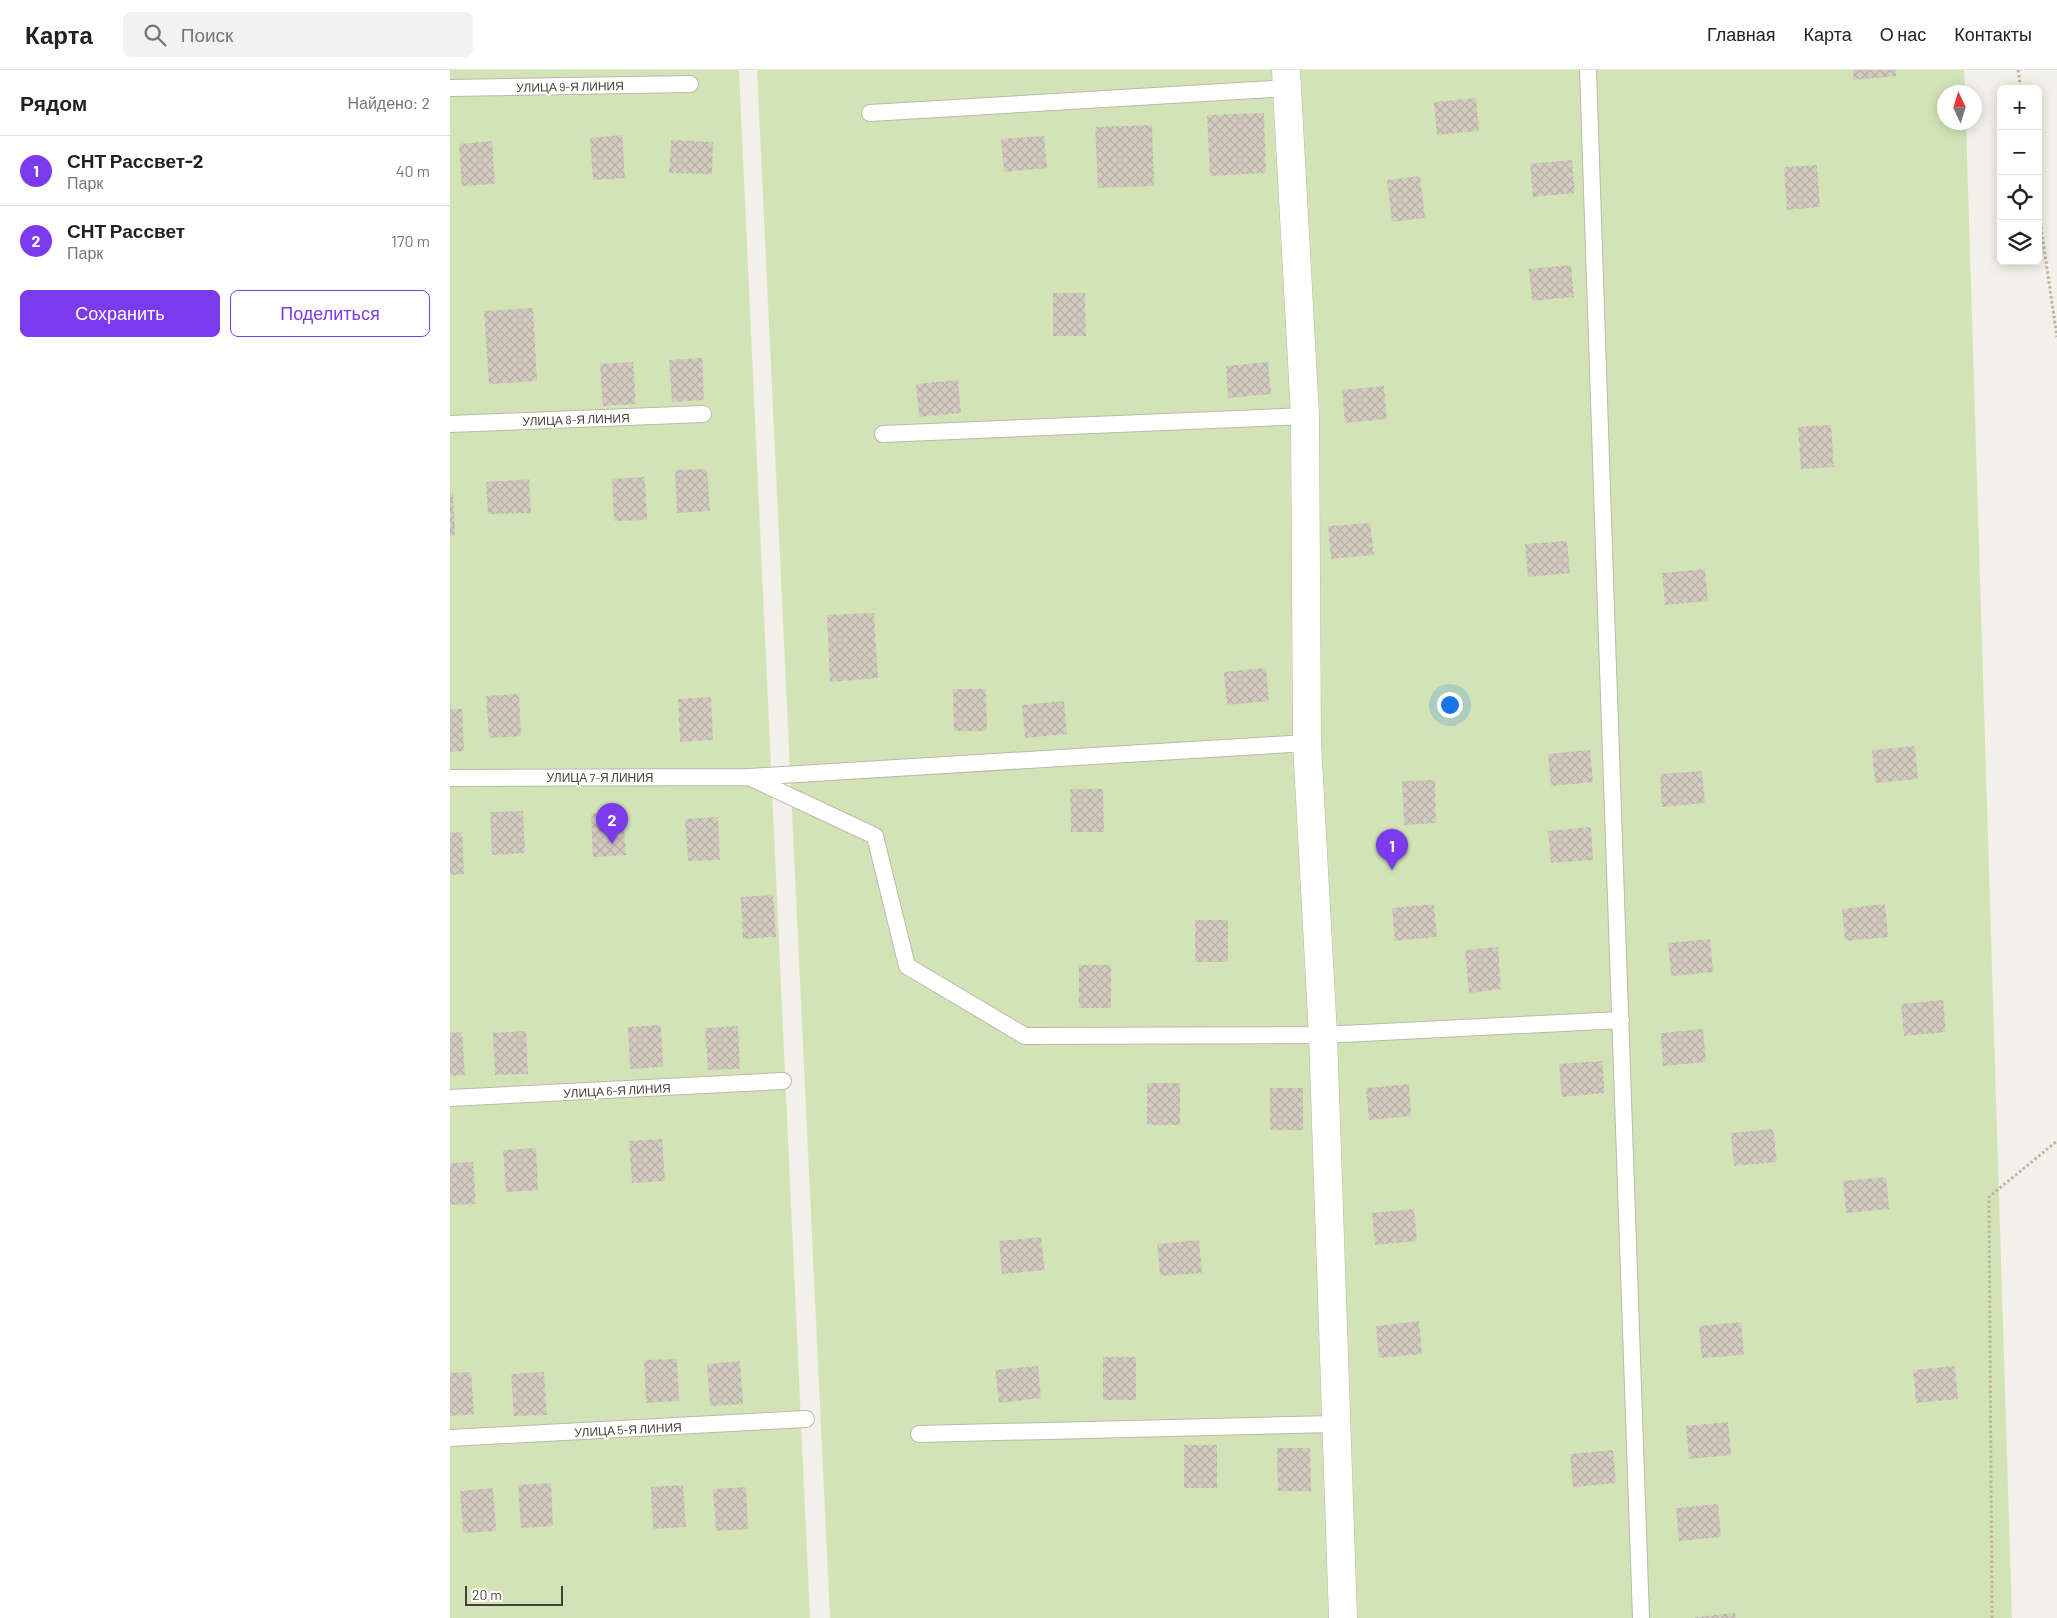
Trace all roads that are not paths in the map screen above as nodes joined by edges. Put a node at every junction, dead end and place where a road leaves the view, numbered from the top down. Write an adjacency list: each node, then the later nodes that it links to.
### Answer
1 (1588, 70): 13 (lane)
2 (1287, 79): 5 (lane); 7 (street)
3 (690, 84): 4 (lane, УЛИЦА 9-Я ЛИНИЯ)
4 (450, 88)
5 (870, 113)
6 (703, 414): 8 (lane, УЛИЦА 8-Я ЛИНИЯ)
7 (1305, 416): 9 (lane); 10 (street)
8 (450, 424)
9 (883, 434)
10 (1307, 743): 11 (lane, УЛИЦА 7-Я ЛИНИЯ); 14 (street)
11 (750, 777): 12 (lane, УЛИЦА 7-Я ЛИНИЯ); 14 (lane)
12 (450, 778)
13 (1621, 1020): 14 (lane); 22 (lane)
14 (1323, 1035): 18 (street)
15 (783, 1081): 16 (lane, УЛИЦА 6-Я ЛИНИЯ)
16 (450, 1098)
17 (806, 1420): 20 (lane, УЛИЦА 5-Я ЛИНИЯ)
18 (1335, 1424): 19 (lane); 21 (street)
19 (920, 1434)
20 (450, 1438)
21 (1343, 1618)
22 (1641, 1618)

